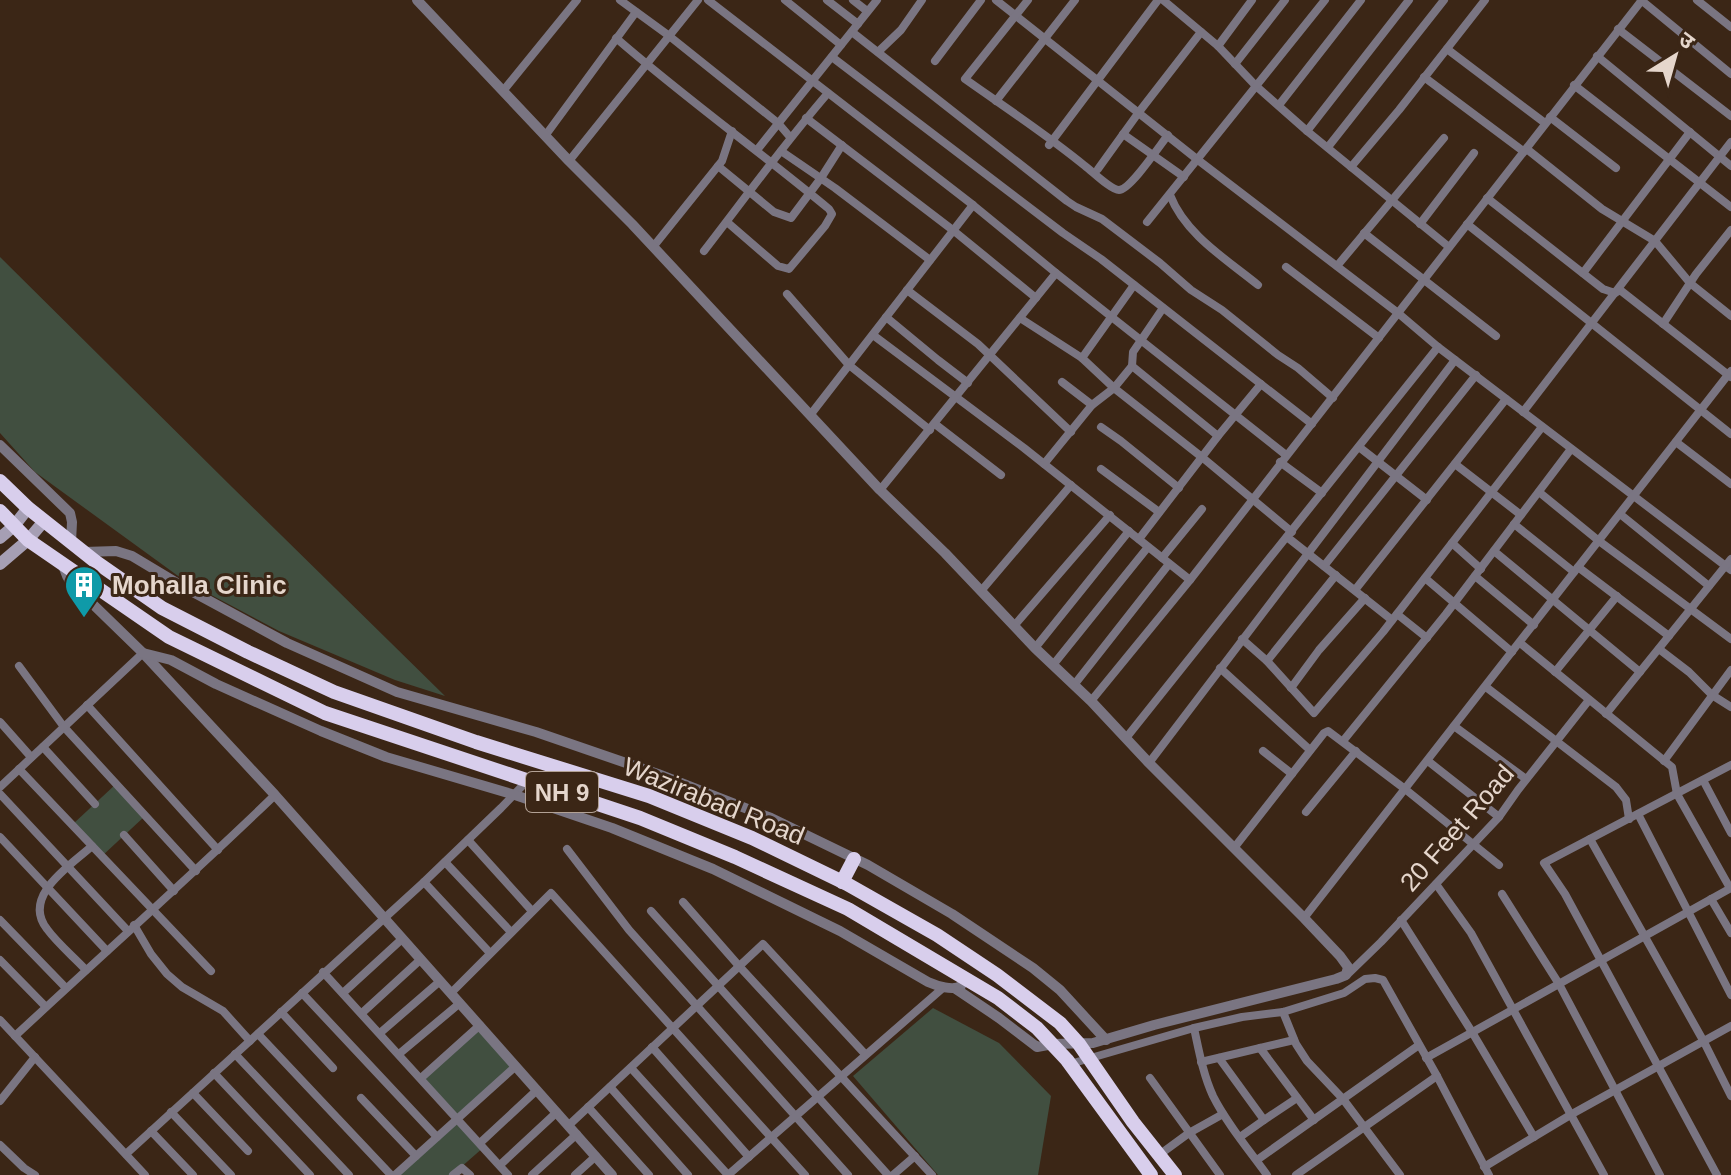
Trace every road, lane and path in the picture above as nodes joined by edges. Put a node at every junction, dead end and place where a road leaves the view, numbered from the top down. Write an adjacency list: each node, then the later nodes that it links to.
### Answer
1 (417, 0): 51 (street)
2 (577, 0): 51 (street)
3 (620, 0): 27 (street)
4 (698, 0): 33 (street)
5 (708, 0): 48 (street)
6 (785, 0): 36 (street)
7 (827, 0): 30 (street)
8 (853, 0): 26 (street)
9 (877, 0): 26 (street)
10 (922, 0): 39 (street)
11 (981, 0): 42 (street)
12 (996, 0): 28 (street)
13 (1028, 0): 28 (street)
14 (1075, 0): 35 (street)
15 (1160, 0): 32 (street); 47 (street)
16 (1252, 0): 37 (street)
17 (1285, 0): 43 (street)
18 (1325, 0): 50 (street)
19 (1361, 0): 54 (street)
20 (1409, 0): 61 (street)
21 (1444, 0): 71 (street)
22 (1485, 0): 38 (street)
23 (1628, 0): 25 (street)
24 (1697, 0): 29 (street)
25 (1640, 2): 31 (street); 45 (street)
26 (867, 11): 30 (street)
27 (636, 12): 33 (street); 34 (street)
28 (1017, 16): 35 (street); 53 (street)
29 (1731, 27)
30 (855, 28): 36 (street); 39 (street)
31 (1618, 29): 40 (street); 56 (street)
32 (1201, 32): 37 (street); 55 (street)
33 (668, 35): 44 (street); 59 (street)
34 (616, 38): 44 (street); 65 (street)
35 (1045, 38): 47 (street); 53 (street)
36 (841, 45): 41 (street)
37 (1218, 46): 43 (street)
38 (1447, 49): 46 (street); 58 (street)
39 (878, 52): 147 (street)
40 (1597, 56): 49 (street); 62 (street)
41 (832, 57): 48 (street); 116 (street)
42 (935, 61)
43 (1235, 64): 50 (street)
44 (647, 65): 60 (street); 80 (street)
45 (1731, 74)
46 (1424, 77): 74 (street); 84 (street)
47 (1098, 80): 55 (street); 68 (street)
48 (813, 81): 52 (street); 59 (street)
49 (1574, 85): 58 (street); 79 (street)
50 (1256, 86): 54 (street); 78 (street)
51 (503, 91): 65 (street)
52 (828, 93): 57 (street); 95 (street)
53 (996, 101): 68 (street)
54 (1279, 105): 61 (street)
55 (1139, 112): 63 (street); 64 (street)
56 (1731, 116)
57 (806, 118): 66 (street); 70 (street)
58 (1547, 120): 74 (street); 85 (street)
59 (778, 123): 66 (street); 72 (street)
60 (732, 131): 72 (street); 82 (street)
61 (1307, 131): 71 (street)
62 (1690, 132): 77 (street); 79 (street)
63 (1123, 134): 76 (street); 86 (street)
64 (1168, 135): 76 (street); 78 (street)
65 (545, 136): 80 (street)
66 (790, 137): 73 (street)
67 (1444, 138): 94 (street)
68 (1051, 142): 76 (street)
69 (1731, 142): 77 (street)
70 (842, 145): 88 (street); 103 (street)
71 (1328, 147): 84 (street)
72 (757, 150): 81 (street)
73 (781, 151): 81 (street); 88 (street)
74 (1523, 151): 93 (street); 99 (street)
75 (1474, 153): 100 (street)
76 (1153, 155): 87 (street)
77 (1720, 156): 83 (street); 89 (street)
78 (1198, 160): 87 (street); 110 (street)
79 (1669, 160): 89 (street); 99 (street)
80 (569, 161): 106 (street)
81 (773, 163): 90 (street); 91 (street)
82 (718, 166): 90 (street); 106 (street)
83 (1731, 166)
84 (1351, 167): 94 (street)
85 (1616, 168)
86 (1098, 169)
87 (1184, 177): 92 (street)
88 (821, 178): 91 (street); 109 (street)
89 (1700, 183): 96 (street); 105 (street)
90 (750, 192): 91 (street); 97 (street)
91 (809, 193): 97 (street)
92 (1170, 195): 98 (street); 117 (street)
93 (1487, 198): 101 (street); 113 (street)
94 (1393, 200): 100 (street); 104 (street)
95 (973, 205): 103 (street); 112 (street)
96 (1731, 207)
97 (727, 222): 108 (street)
98 (1147, 222)
99 (1622, 223): 105 (street); 113 (street)
100 (1420, 224): 107 (street)
101 (1467, 224): 107 (street); 128 (street)
102 (1731, 230): 115 (street)
103 (954, 231): 109 (street); 121 (street)
104 (1364, 233): 110 (street); 114 (street)
105 (1655, 241): 115 (street); 119 (street)
106 (653, 247): 152 (street)
107 (1449, 247): 114 (street)
108 (704, 251)
109 (930, 260): 118 (street)
110 (1337, 266): 123 (street)
111 (1286, 267): 132 (street)
112 (1056, 273): 121 (street); 126 (street)
113 (1583, 273): 119 (street)
114 (1423, 281): 123 (street); 131 (street)
115 (1690, 283): 124 (street); 129 (street)
116 (1134, 285): 122 (street); 126 (street)
117 (1258, 285)
118 (907, 290): 125 (street); 135 (street)
119 (1615, 293): 128 (street); 129 (street)
120 (787, 294): 138 (street)
121 (1036, 298): 127 (street)
122 (1163, 308): 133 (street); 144 (street)
123 (1398, 313): 132 (street); 134 (street)
124 (1731, 316)
125 (886, 317): 130 (street); 143 (street)
126 (1111, 317): 133 (street); 136 (street)
127 (1020, 318): 135 (street); 136 (street)
128 (1592, 323): 150 (street); 151 (street)
129 (1663, 324): 140 (street)
130 (873, 335): 138 (street); 146 (street)
131 (1496, 336)
132 (1379, 338): 147 (street)
133 (1141, 340): 139 (street); 153 (street)
134 (1438, 347): 137 (street); 163 (street)
135 (990, 356): 143 (street); 158 (street)
136 (1082, 358): 145 (street)
137 (1455, 360): 141 (street); 167 (street)
138 (849, 365): 152 (street); 155 (street)
139 (1132, 366): 145 (street); 160 (street)
140 (1730, 374): 150 (street)
141 (1476, 375): 148 (street); 172 (street)
142 (1062, 382): 149 (street)
143 (968, 383): 146 (street)
144 (1261, 384): 153 (street); 154 (street)
145 (1114, 388): 149 (street); 165 (street)
146 (957, 397): 155 (street); 168 (street)
147 (1333, 398): 154 (street)
148 (1506, 399): 151 (street); 169 (street)
149 (1092, 405): 158 (street)
150 (1700, 411): 159 (street); 161 (street)
151 (1523, 412): 157 (street)
152 (811, 414): 177 (street)
153 (1236, 415): 160 (street); 166 (street)
154 (1312, 424): 166 (street)
155 (932, 427): 171 (street); 177 (street)
156 (1101, 427): 176 (street)
157 (1542, 427): 164 (street); 178 (street)
158 (1071, 432): 168 (street)
159 (1731, 434)
160 (1218, 436): 165 (street)
161 (1676, 442): 174 (street); 181 (street)
162 (0, 445): 200 (street)
163 (1359, 447): 167 (street); 180 (street)
164 (1571, 449): 179 (street); 181 (street)
165 (1203, 458): 176 (street); 182 (street)
166 (1283, 458): 180 (street); 182 (street)
167 (1378, 461): 172 (street); 205 (street)
168 (1044, 464): 175 (street)
169 (1455, 464): 178 (street); 183 (street)
170 (1101, 469): 187 (street)
171 (1001, 475)
172 (1396, 475): 183 (street); 210 (street)
173 (0, 481): 184 (highway, Wazirabad Road / NH 9)
174 (1731, 484)
175 (1071, 485): 189 (street); 218 (street)
176 (1179, 488): 187 (street)
177 (880, 490): 218 (street)
178 (1492, 492): 190 (street); 201 (street)
179 (1539, 492): 190 (street); 199 (street)
180 (1322, 493): 195 (street)
181 (1633, 497): 188 (street); 209 (street)
182 (1252, 499): 195 (street); 215 (street)
183 (1427, 500): 217 (street)
184 (28, 508): 191 (highway, Wazirabad Road / NH 9); 193 (main road)
185 (1202, 509): 207 (street)
186 (0, 511): 193 (highway, Wazirabad Road / NH 9)
187 (1159, 512): 197 (street)
188 (1620, 514): 199 (street); 216 (street)
189 (1110, 515): 194 (street); 226 (street)
190 (1521, 515): 192 (street)
191 (44, 521): 198 (main road); 200 (highway, Wazirabad Road / NH 9)
192 (1514, 524): 203 (street); 211 (street)
193 (14, 526): 196 (main road); 198 (highway, Wazirabad Road / NH 9)
194 (1129, 531): 197 (street); 233 (street)
195 (1290, 534): 205 (street); 256 (street)
196 (0, 538)
197 (1139, 539): 202 (street)
198 (28, 540): 206 (main road); 208 (highway, Wazirabad Road / NH 9)
199 (1599, 541): 211 (street); 223 (street)
200 (71, 542): 204 (highway, Wazirabad Road / NH 9)
201 (1452, 543): 212 (street); 214 (street)
202 (1148, 547): 207 (street); 238 (street)
203 (1494, 551): 212 (street); 221 (street)
204 (84, 552): 293 (street); 299 (highway, Wazirabad Road / NH 9)
205 (1308, 553): 210 (street); 230 (street)
206 (1, 561)
207 (1166, 561): 215 (street); 244 (street)
208 (62, 563): 236 (street); 271 (highway, Wazirabad Road / NH 9)
209 (1729, 565): 216 (street)
210 (1324, 566): 213 (street)
211 (1576, 570): 219 (street); 221 (street)
212 (1478, 572): 222 (street); 225 (street)
213 (1336, 575): 217 (street); 237 (street)
214 (1425, 578): 222 (street); 224 (street)
215 (1190, 580): 249 (street)
216 (1709, 586): 223 (street)
217 (1355, 590): 220 (street)
218 (981, 591): 226 (street)
219 (1617, 596): 227 (street); 228 (street)
220 (1365, 598): 224 (street); 246 (street)
221 (1554, 599): 225 (street); 227 (street)
222 (1454, 603): 229 (street); 235 (street)
223 (1691, 609): 228 (street); 231 (street)
224 (1395, 617): 229 (street); 246 (street)
225 (1534, 625): 232 (street)
226 (1014, 626): 233 (street)
227 (1589, 629): 242 (street); 243 (street)
228 (1669, 636): 234 (street)
229 (1427, 638): 257 (street)
230 (1242, 639): 237 (street); 240 (street)
231 (1731, 639)
232 (1520, 643): 235 (street); 242 (street)
233 (1035, 648): 238 (street)
234 (1659, 649): 243 (street); 247 (street)
235 (1512, 652): 245 (street)
236 (143, 653): 250 (street); 277 (street); 278 (street)
237 (1267, 661): 246 (street)
238 (1053, 665): 244 (street)
239 (19, 666): 255 (street)
240 (1220, 668): 260 (street); 266 (street)
241 (1731, 670): 247 (street)
242 (1555, 672): 248 (street)
243 (1640, 672): 252 (street)
244 (1074, 685): 249 (street)
245 (1486, 687): 254 (street); 258 (street)
246 (1291, 688)
247 (1712, 695): 251 (street); 265 (street)
248 (1589, 700): 252 (street); 258 (street, 20 Feet Road)
249 (1091, 701): 256 (street)
250 (87, 705): 255 (street); 292 (street)
251 (1731, 707)
252 (1606, 714): 265 (street)
253 (0, 722): 263 (street)
254 (1454, 726): 264 (street); 270 (street)
255 (64, 727): 259 (street); 297 (street)
256 (1126, 738): 266 (street)
257 (1343, 741): 260 (street); 262 (street)
258 (1555, 742): 270 (street, 20 Feet Road); 282 (street)
259 (43, 747): 263 (street); 279 (street)
260 (1310, 750): 269 (street)
261 (1263, 751): 269 (street)
262 (1356, 751): 274 (street); 280 (street)
263 (31, 757): 268 (street)
264 (1428, 761): 274 (street); 281 (street)
265 (1664, 761): 276 (street)
266 (1149, 763): 290 (street)
267 (1731, 765): 272 (street)
268 (19, 769): 273 (street); 289 (street)
269 (1292, 774): 290 (street)
270 (1526, 779): 281 (street, 20 Feet Road)
271 (528, 780): 278 (street); 334 (highway, Wazirabad Road / NH 9)
272 (1703, 780): 276 (street); 283 (street)
273 (0, 787)
274 (1405, 789): 288 (street); 311 (street)
275 (0, 794): 296 (street)
276 (1677, 794): 282 (street); 302 (street)
277 (275, 795): 292 (street); 312 (street)
278 (515, 795): 287 (street); 335 (street)
279 (95, 804)
280 (1306, 812)
281 (1499, 817): 288 (street, 20 Feet Road)
282 (1633, 817): 286 (street); 310 (street)
283 (1731, 833)
284 (124, 835): 303 (street)
285 (0, 837): 301 (street)
286 (1590, 839): 318 (street); 324 (street)
287 (468, 840): 294 (street); 308 (street)
288 (1472, 844): 295 (street); 300 (street, 20 Feet Road)
289 (92, 846): 296 (street); 307 (street)
290 (1234, 848): 311 (street)
291 (567, 849): 342 (street)
292 (218, 850): 297 (street)
293 (854, 859): 299 (highway); 357 (street)
294 (445, 862): 298 (street); 316 (street)
295 (1499, 865)
296 (68, 868): 301 (street); 315 (street)
297 (196, 871): 303 (street)
298 (424, 882): 312 (street); 321 (street)
299 (842, 882): 328 (highway, Wazirabad Road / NH 9)
300 (1436, 884): 314 (street, 20 Feet Road); 344 (street)
301 (47, 886): 320 (street); 326 (street)
302 (1731, 888): 305 (street)
303 (174, 891): 307 (street)
304 (1502, 894): 332 (street)
305 (1711, 899): 310 (street); 317 (street)
306 (683, 902): 325 (street)
307 (152, 910): 315 (street); 327 (street)
308 (532, 911): 316 (street); 351 (street)
309 (651, 911): 333 (street)
310 (1687, 912): 318 (street); 340 (street)
311 (1304, 918): 330 (street)
312 (384, 919): 319 (street); 329 (street)
313 (0, 920): 336 (street)
314 (1401, 920): 330 (street, 20 Feet Road); 353 (street)
315 (131, 928): 320 (street); 359 (street)
316 (511, 932): 321 (street)
317 (1731, 933)
318 (1645, 936): 324 (street); 360 (street)
319 (402, 939): 323 (street); 338 (street)
320 (107, 951): 326 (street)
321 (490, 953): 339 (street)
322 (0, 960): 343 (street)
323 (420, 960): 331 (street); 347 (street)
324 (1602, 960): 332 (street); 376 (street)
325 (739, 966): 333 (street); 368 (street); 380 (street)
326 (86, 970): 336 (street)
327 (211, 971)
328 (991, 971): 334 (highway); 362 (highway, Wazirabad Road / NH 9)
329 (323, 972): 337 (street); 338 (street)
330 (1346, 975): 357 (street)
331 (439, 982): 339 (street); 354 (street)
332 (1559, 984): 344 (street); 386 (street)
333 (718, 986): 342 (street); 389 (street)
334 (968, 986): 335 (street); 361 (highway, Wazirabad Road / NH 9); 361 (street)
335 (944, 987): 368 (street)
336 (66, 988): 343 (street)
337 (302, 993): 345 (street); 408 (street)
338 (343, 993): 347 (street)
339 (451, 993): 341 (street)
340 (1731, 995)
341 (460, 1003): 349 (street); 367 (street)
342 (697, 1006): 351 (street); 399 (street)
343 (46, 1007): 356 (street)
344 (1512, 1010): 353 (street); 398 (street)
345 (281, 1012): 355 (street); 377 (street)
346 (1283, 1012): 352 (street); 358 (street); 363 (street)
347 (362, 1013): 354 (street)
348 (0, 1020): 356 (street)
349 (480, 1025): 375 (street); 382 (street)
350 (1731, 1026): 360 (street)
351 (674, 1027): 364 (street); 411 (street)
352 (1194, 1028): 372 (street); 373 (street)
353 (1472, 1032): 371 (street); 410 (street)
354 (380, 1033): 367 (street)
355 (258, 1034): 359 (street); 431 (street)
356 (15, 1036): 369 (street)
357 (1106, 1040): 362 (street)
358 (1294, 1040): 365 (street); 392 (street)
359 (250, 1041): 366 (street)
360 (1704, 1042): 376 (street); 388 (street)
361 (1053, 1044): 362 (street); 374 (highway, Wazirabad Road / NH 9)
362 (1079, 1044): 372 (highway, Wazirabad Road / NH 9)
363 (1419, 1045): 371 (street); 392 (street)
364 (652, 1047): 378 (street); 420 (street)
365 (1260, 1048): 370 (street); 391 (street)
366 (235, 1054): 379 (street); 430 (street)
367 (399, 1054): 382 (street)
368 (865, 1054): 380 (street)
369 (35, 1057): 393 (street); 415 (street)
370 (1219, 1058): 373 (street); 401 (street)
371 (1426, 1058): 381 (street)
372 (1089, 1059): 374 (street); 416 (highway, Wazirabad Road / NH 9)
373 (1201, 1062): 397 (street)
374 (1070, 1064): 445 (highway, Wazirabad Road / NH 9)
375 (516, 1066): 385 (street); 400 (street)
376 (1659, 1067): 386 (street); 453 (street)
377 (333, 1068)
378 (631, 1068): 384 (street); 440 (street)
379 (214, 1073): 387 (street); 429 (street)
380 (840, 1076): 389 (street); 419 (street)
381 (1437, 1076): 404 (street); 423 (street)
382 (421, 1078): 400 (street)
383 (1150, 1078): 406 (street)
384 (610, 1087): 394 (street); 439 (street)
385 (537, 1090): 396 (street); 412 (street)
386 (1616, 1091): 398 (street); 452 (street)
387 (193, 1093): 395 (street); 414 (street)
388 (1731, 1096)
389 (816, 1097): 399 (street); 443 (street)
390 (361, 1098): 417 (street)
391 (1297, 1098): 401 (street); 402 (street)
392 (1343, 1099): 402 (street); 404 (street)
393 (0, 1101)
394 (588, 1107): 403 (street); 438 (street)
395 (171, 1112): 405 (street); 428 (street)
396 (557, 1112): 403 (street); 422 (street)
397 (1223, 1114): 406 (street); 409 (street)
398 (1572, 1114): 410 (street); 451 (street)
399 (795, 1116): 411 (street); 442 (street)
400 (458, 1118): 408 (street); 412 (street)
401 (1264, 1120): 409 (street)
402 (1314, 1120): 421 (street)
403 (569, 1125): 407 (street)
404 (1364, 1128): 424 (street); 450 (street)
405 (151, 1131): 415 (street); 427 (street)
406 (1189, 1133): 416 (street); 447 (street)
407 (577, 1134): 418 (street); 435 (street)
408 (437, 1137): 417 (street)
409 (1240, 1137): 421 (street)
410 (1534, 1137): 423 (street)
411 (771, 1138): 420 (street); 441 (street)
412 (480, 1143): 422 (street)
413 (0, 1145): 425 (street)
414 (248, 1151)
415 (126, 1154): 426 (street)
416 (1159, 1155): 446 (highway, Wazirabad Road / NH 9)
417 (416, 1156): 431 (street)
418 (596, 1156): 436 (street); 437 (street)
419 (915, 1156): 443 (street); 444 (street)
420 (749, 1157): 440 (street)
421 (1257, 1160): 448 (street)
422 (500, 1165): 434 (street)
423 (1486, 1171)
424 (1307, 1172): 449 (street)
425 (35, 1175)
426 (145, 1175)
427 (193, 1175)
428 (231, 1175)
429 (310, 1175)
430 (349, 1175)
431 (393, 1175)
432 (453, 1175): 433 (street)
433 (470, 1175)
434 (508, 1175)
435 (532, 1175)
436 (575, 1175)
437 (612, 1175)
438 (649, 1175)
439 (688, 1175)
440 (728, 1175)
441 (805, 1175)
442 (848, 1175)
443 (891, 1175)
444 (932, 1175)
445 (1151, 1175)
446 (1175, 1175)
447 (1220, 1175)
448 (1267, 1175)
449 (1296, 1175)
450 (1400, 1175)
451 (1604, 1175)
452 (1660, 1175)
453 (1717, 1175)

